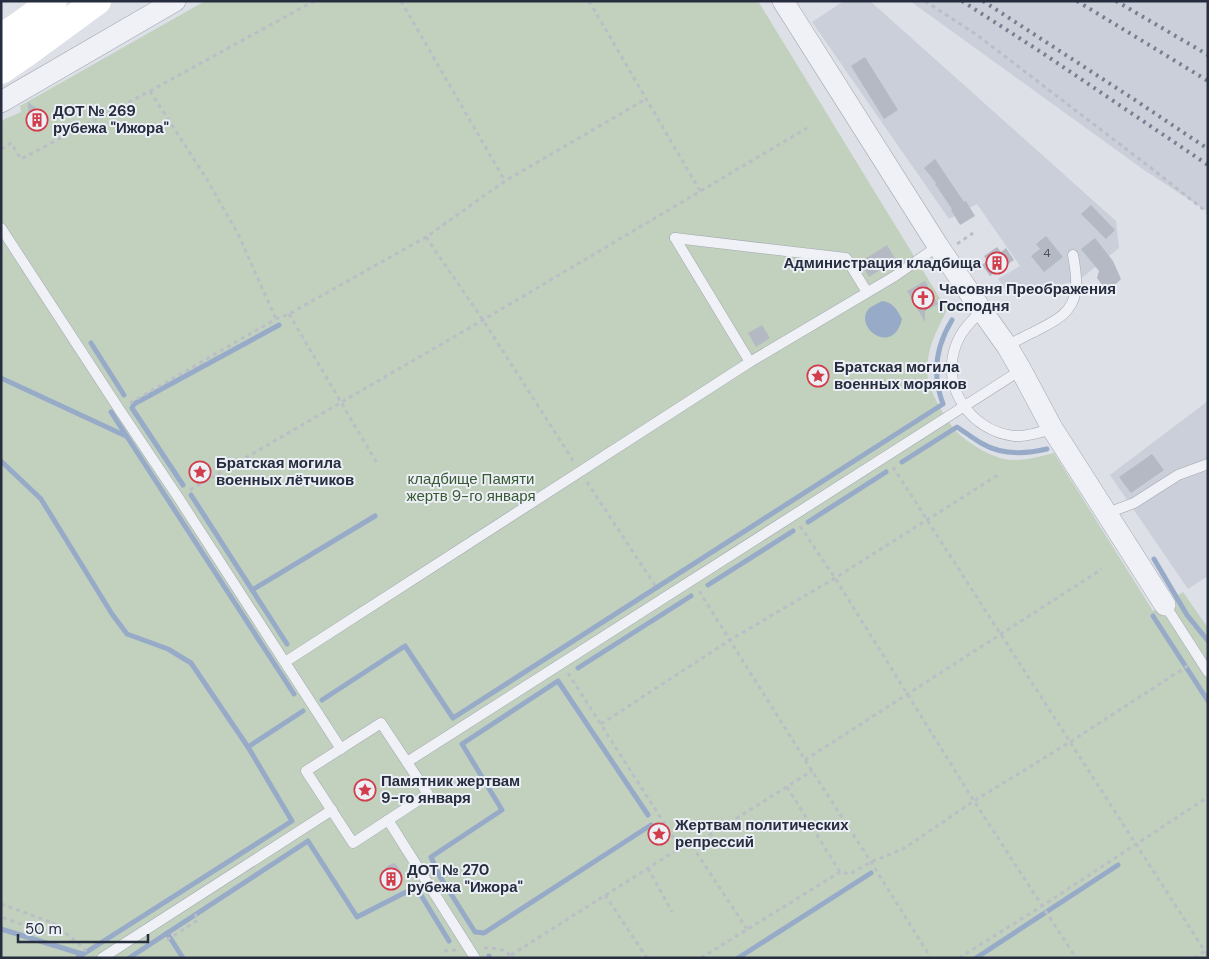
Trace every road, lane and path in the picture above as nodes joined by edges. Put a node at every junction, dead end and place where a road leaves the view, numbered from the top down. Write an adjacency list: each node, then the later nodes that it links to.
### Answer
1 (52, 1): 9 (main road)
2 (97, 1): 10 (main road)
3 (174, 1): 13 (street)
4 (314, 1): 11 (path)
5 (401, 1): 16 (path)
6 (589, 1): 12 (path)
7 (783, 1): 21 (street)
8 (925, 1): 18 (path)
9 (1, 38)
10 (1, 70)
11 (150, 91): 15 (path); 26 (path)
12 (646, 99): 16 (path); 17 (path)
13 (1, 102)
14 (807, 128): 17 (path)
15 (1, 149)
16 (505, 181): 20 (path)
17 (700, 191): 27 (path)
18 (1208, 213)
19 (1, 228): 33 (lane)
20 (426, 237): 25 (path); 27 (path)
21 (938, 246): 23 (lane); 24 (street)
22 (1073, 255): 28 (lane)
23 (866, 292): 29 (lane); 29 (lane)
24 (982, 312): 28 (street); 32 (lane)
25 (289, 314): 26 (path); 31 (path)
26 (276, 319): 33 (path)
27 (483, 320): 31 (path); 38 (path)
28 (1007, 346): 30 (street)
29 (750, 362): 38 (lane)
30 (1021, 370): 32 (lane); 34 (street)
31 (341, 404): 37 (path); 40 (path)
32 (964, 406): 34 (lane); 35 (lane)
33 (119, 409): 40 (lane)
34 (1052, 428): 41 (street)
35 (886, 456): 42 (lane); 43 (path)
36 (1208, 464): 41 (lane)
37 (378, 466)
38 (580, 471): 46 (path); 51 (lane)
39 (1001, 473): 43 (path)
40 (178, 497): 51 (lane)
41 (1106, 514): 48 (street)
42 (793, 516): 45 (path); 47 (lane)
43 (927, 519): 45 (path); 49 (path)
44 (1102, 569): 49 (path)
45 (834, 578): 50 (path); 55 (path)
46 (651, 580)
47 (692, 580): 50 (path); 52 (lane)
48 (1165, 605): 54 (lane)
49 (1001, 634): 55 (path); 57 (path)
50 (730, 640): 56 (path); 59 (path)
51 (285, 662): 58 (lane)
52 (562, 663): 56 (path); 60 (lane)
53 (1184, 668): 57 (path)
54 (1208, 672)
55 (907, 694): 59 (path); 64 (path)
56 (601, 724): 69 (path)
57 (1070, 742): 64 (path); 67 (path)
58 (341, 749): 60 (lane); 65 (lane)
59 (805, 760): 61 (path)
60 (407, 762): 66 (lane)
61 (812, 771): 62 (path); 70 (path)
62 (787, 787): 68 (path); 72 (path)
63 (1208, 797): 67 (path)
64 (974, 800): 70 (path); 75 (path)
65 (332, 810): 66 (lane); 87 (lane)
66 (388, 820): 82 (lane)
67 (1136, 844): 75 (path); 83 (path)
68 (692, 846): 69 (path); 80 (path)
69 (680, 848): 71 (path)
70 (871, 862): 72 (path); 91 (path)
71 (648, 868): 73 (path); 76 (path)
72 (840, 872): 80 (path)
73 (605, 895): 84 (path); 89 (path)
74 (1, 904): 79 (path)
75 (1042, 906): 92 (path); 93 (path)
76 (672, 912)
77 (1, 917): 79 (path)
78 (198, 920): 81 (path)
79 (53, 923): 86 (path)
80 (747, 929): 90 (path)
81 (167, 940)
82 (469, 948): 84 (path); 88 (lane)
83 (1206, 950): 85 (path); 94 (path)
84 (512, 956)
85 (1208, 956)
86 (90, 957)
87 (102, 958)
88 (475, 958)
89 (646, 958)
90 (701, 958)
91 (931, 958)
92 (959, 958)
93 (1076, 958)
94 (1194, 958)

